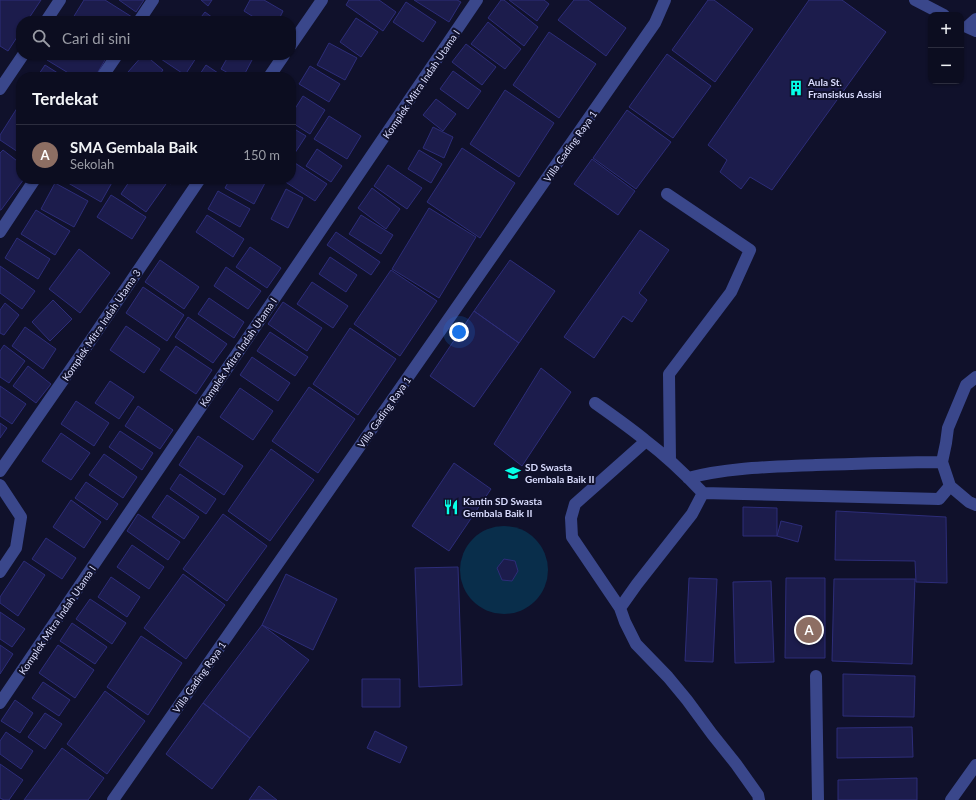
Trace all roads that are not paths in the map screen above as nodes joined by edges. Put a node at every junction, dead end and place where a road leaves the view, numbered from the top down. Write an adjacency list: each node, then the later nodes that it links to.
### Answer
1 (60, 0): 8 (street)
2 (153, 0): 9 (street)
3 (322, 0): 10 (street)
4 (477, 0): 35 (street, Komplek Mitra Indah Utama I)
5 (665, 0): 37 (street, Villa Gading Raya 1)
6 (915, 0): 7 (street)
7 (938, 12)
8 (49, 16)
9 (142, 16)
10 (296, 38)
11 (20, 60): 16 (street)
12 (114, 60): 14 (street)
13 (281, 60): 15 (street)
14 (105, 72)
15 (272, 72)
16 (0, 89)
17 (32, 184): 20 (street)
18 (197, 184): 26 (street, Komplek Mitra Indah Utama 3)
19 (667, 194): 24 (street)
20 (0, 232)
21 (976, 377): 25 (street)
22 (596, 402): 23 (street)
23 (646, 441): 24 (street); 33 (street)
24 (670, 461): 27 (street)
25 (942, 462): 27 (street); 29 (street)
26 (0, 471)
27 (688, 478): 30 (street)
28 (0, 485): 32 (street)
29 (950, 486): 30 (street); 31 (street)
30 (703, 493): 33 (street)
31 (976, 505)
32 (0, 572)
33 (620, 608): 38 (street)
34 (816, 676): 39 (street)
35 (0, 703)
36 (976, 765): 40 (street)
37 (113, 800)
38 (759, 800)
39 (818, 800)
40 (951, 800)

